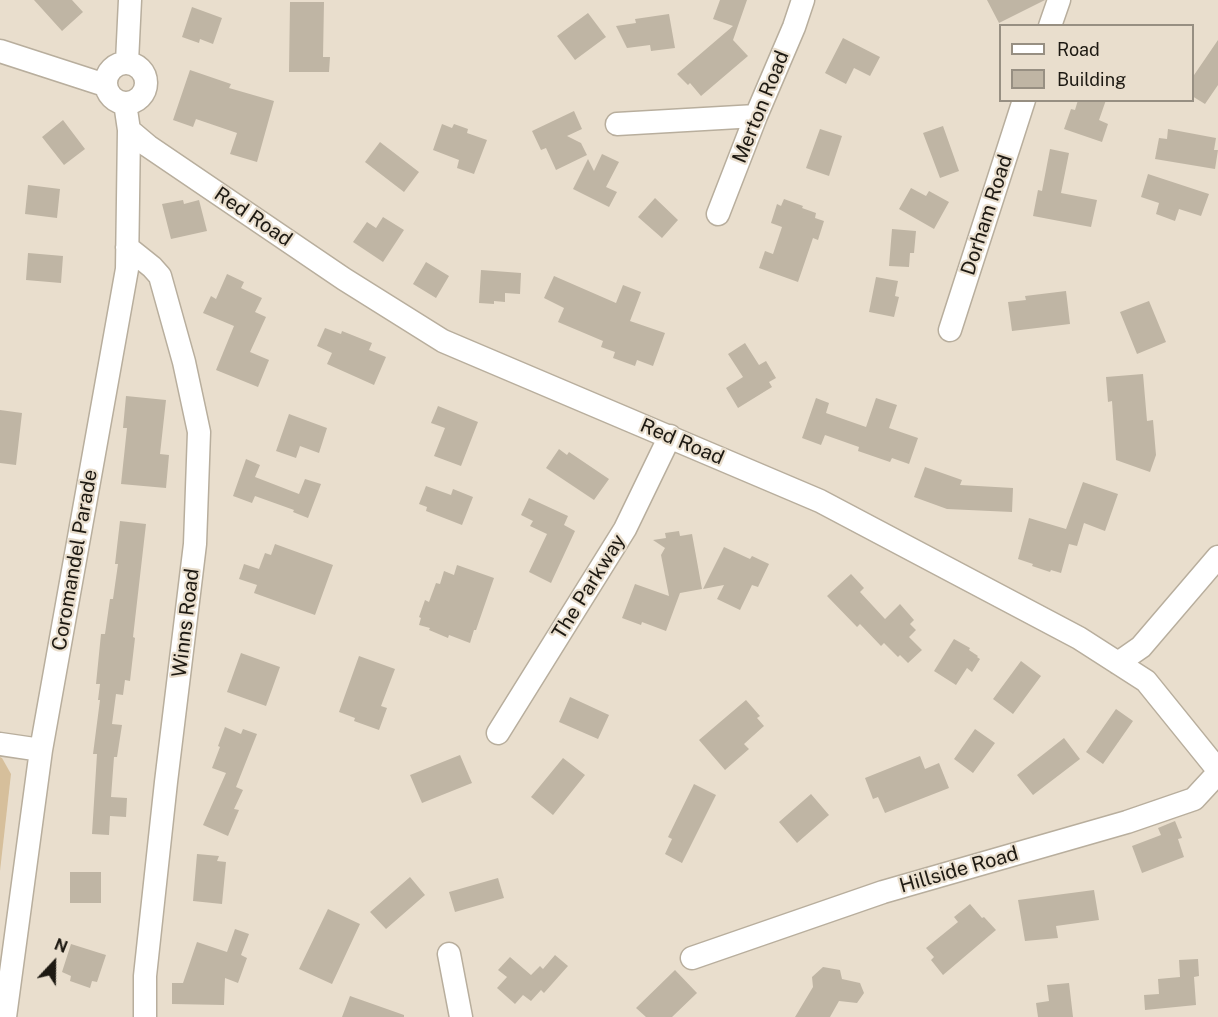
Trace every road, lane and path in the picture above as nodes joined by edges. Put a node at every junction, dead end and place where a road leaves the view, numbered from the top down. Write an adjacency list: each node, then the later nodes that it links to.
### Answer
1 (130, 0): 6 (street)
2 (803, 0): 10 (street, Merton Road)
3 (1059, 0): 4 (street)
4 (1051, 24)
5 (0, 51): 7 (street)
6 (128, 62): 7 (street); 9 (street)
7 (105, 85): 9 (street)
8 (1023, 102): 15 (street, Dorham Road)
9 (125, 103): 12 (street, Coromandel Parade)
10 (756, 116): 11 (street); 13 (street, Merton Road)
11 (617, 124)
12 (129, 130): 14 (street, Coromandel Parade); 16 (street, Red Road)
13 (718, 214)
14 (134, 260): 21 (street, Coromandel Parade); 26 (street, Winns Road)
15 (951, 330)
16 (670, 436): 18 (street, Red Road); 19 (street, The Parkway)
17 (1218, 557): 18 (street)
18 (1118, 663): 22 (street, Red Road)
19 (498, 733)
20 (0, 744): 21 (street)
21 (41, 750): 25 (street, Coromandel Parade)
22 (1218, 771): 24 (street, Hillside Road)
23 (449, 954): 27 (street)
24 (692, 958)
25 (5, 1017)
26 (145, 1017)
27 (461, 1017)

